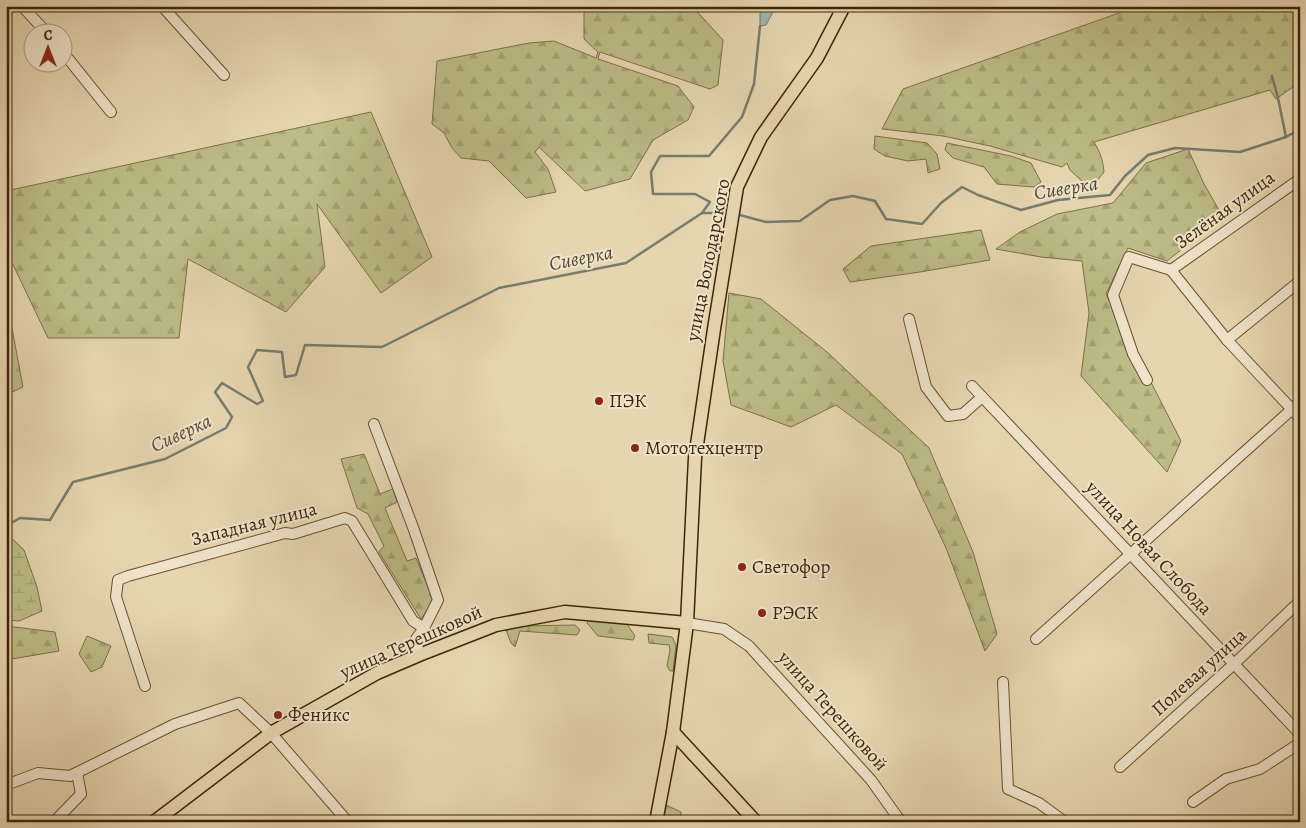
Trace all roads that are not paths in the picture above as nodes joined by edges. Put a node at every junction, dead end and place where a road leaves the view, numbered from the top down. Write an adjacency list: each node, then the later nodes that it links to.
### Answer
1 (22, 6): 4 (street)
2 (162, 6): 6 (street)
3 (844, 6): 21 (main road, улица Володарского)
4 (37, 22)
5 (72, 63): 7 (street)
6 (224, 75)
7 (111, 112)
8 (1300, 178): 9 (street, Зелёная улица)
9 (1171, 270): 12 (street); 13 (street)
10 (1300, 281): 12 (street)
11 (909, 319): 15 (street)
12 (1227, 340): 16 (street)
13 (1147, 380)
14 (972, 386): 15 (street, улица Новая Слобода)
15 (982, 396): 19 (street, улица Новая Слобода)
16 (1296, 406): 17 (street); 19 (street)
17 (1300, 418)
18 (374, 424): 22 (street)
19 (1131, 554): 23 (street); 25 (street, улица Новая Слобода)
20 (1300, 601): 25 (street, Полевая улица)
21 (687, 622): 24 (main road, улица Терешковой); 29 (main road); 41 (street, улица Терешковой)
22 (424, 628): 24 (street); 27 (street, Западная улица)
23 (1036, 640)
24 (419, 655): 28 (main road, улица Терешковой)
25 (1234, 664): 30 (street, улица Новая Слобода); 32 (street, Полевая улица)
26 (1003, 682): 42 (street)
27 (144, 686)
28 (271, 732): 33 (street); 37 (main road, улица Терешковой); 38 (street)
29 (673, 732): 39 (main road); 40 (main road)
30 (1300, 734)
31 (1300, 743): 35 (street)
32 (1120, 766)
33 (77, 772): 34 (street); 36 (street)
34 (6, 785)
35 (1193, 802)
36 (54, 822)
37 (154, 822)
38 (348, 822)
39 (656, 822)
40 (756, 822)
41 (901, 822)
42 (1065, 822)

